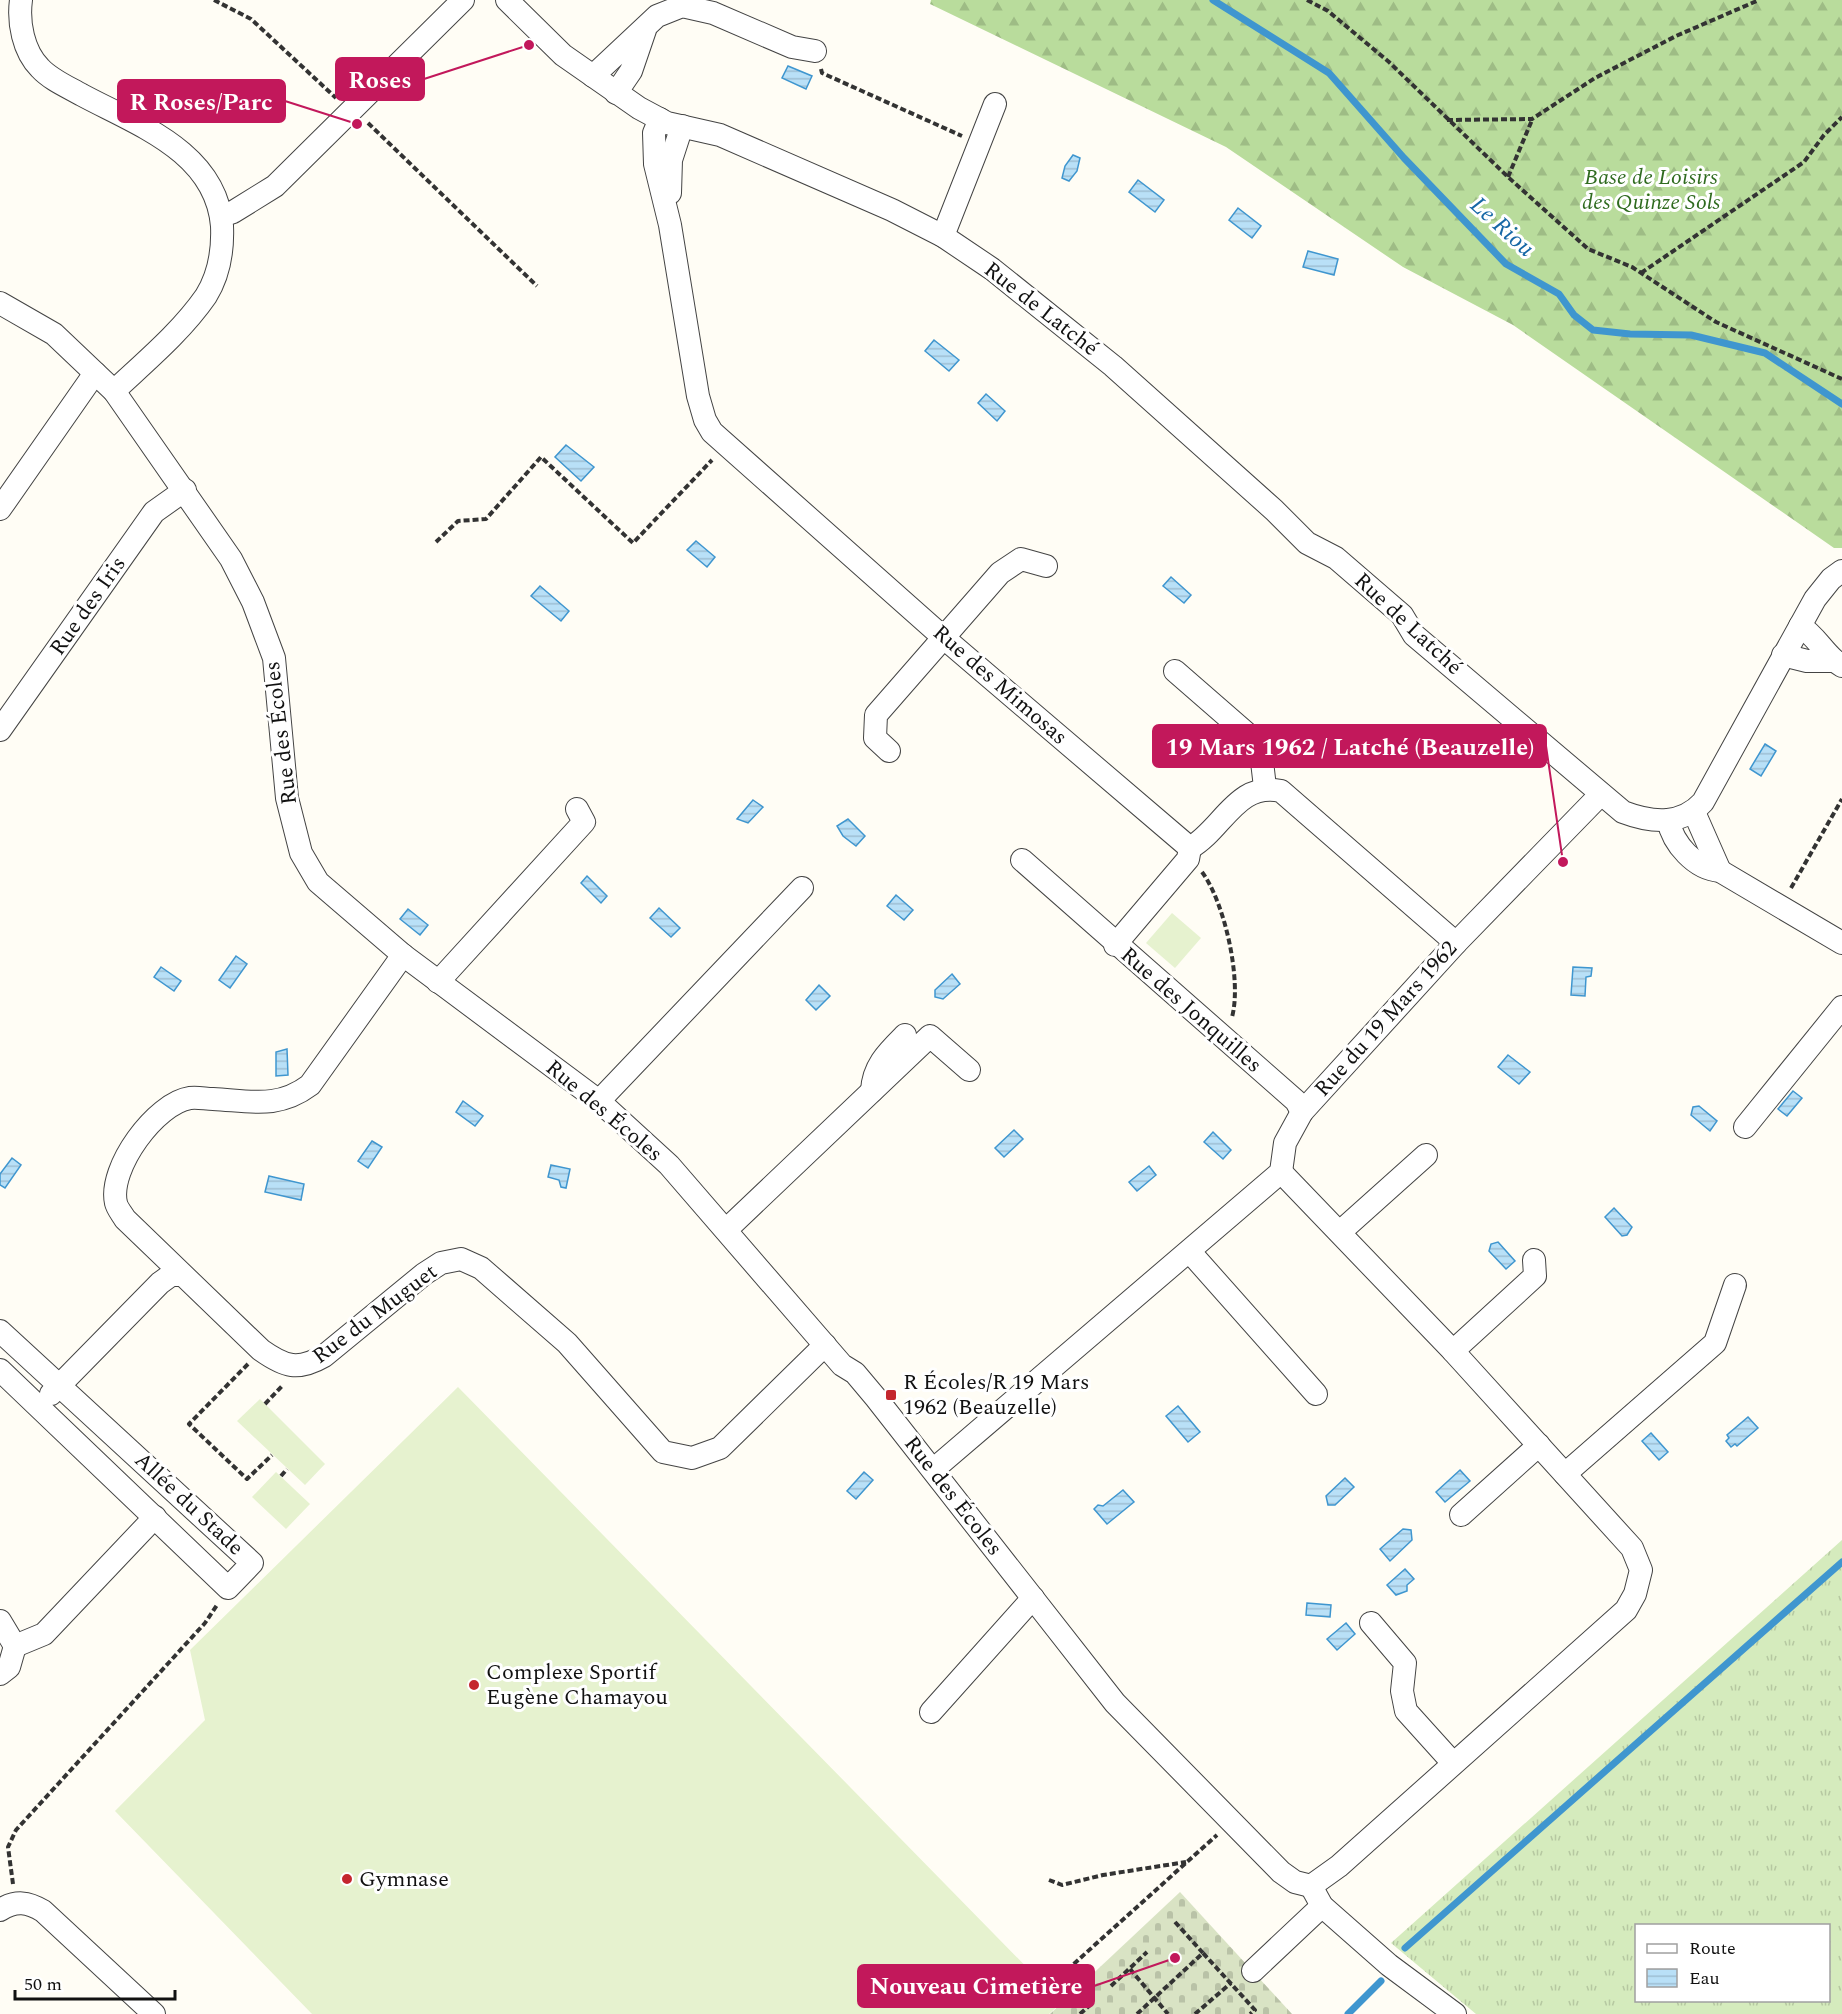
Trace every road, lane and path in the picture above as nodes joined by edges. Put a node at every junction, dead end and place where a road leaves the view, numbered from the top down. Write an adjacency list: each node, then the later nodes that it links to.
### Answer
1 (21, 0): 20 (street)
2 (214, 0): 12 (path)
3 (463, 0): 12 (street)
4 (507, 0): 9 (street, Rue de Latché)
5 (1307, 0): 16 (path)
6 (1759, 0): 15 (path)
7 (645, 30): 8 (street); 9 (street); 10 (street)
8 (815, 51): 18 (path)
9 (593, 76): 10 (street, Rue de Latché)
10 (616, 93): 14 (street, Rue de Latché)
11 (995, 104): 18 (street)
12 (353, 109): 20 (street); 24 (path)
13 (1842, 117): 23 (path)
14 (660, 119): 17 (street, Rue de Latché); 21 (street, Rue des Mimosas)
15 (1532, 119): 16 (path); 19 (path)
16 (1446, 120): 19 (path)
17 (682, 126): 21 (street, Rue des Mimosas); 22 (street, Rue de Latché)
18 (979, 144): 22 (street)
19 (1508, 177): 23 (path)
20 (221, 216): 28 (street)
21 (670, 225): 29 (street, Rue des Mimosas)
22 (943, 236): 43 (street, Rue de Latché)
23 (1641, 273): 27 (path)
24 (537, 286)
25 (0, 303): 26 (street, Rue des Écoles)
26 (95, 373): 28 (street, Rue des Écoles); 31 (street)
27 (1842, 379)
28 (114, 391): 30 (street, Rue des Écoles)
29 (726, 445): 32 (path); 36 (street, Rue des Mimosas)
30 (184, 490): 40 (street, Rue des Iris); 56 (street, Rue des Écoles)
31 (0, 509)
32 (436, 542)
33 (1046, 566): 36 (street)
34 (1842, 571): 35 (street)
35 (1800, 626): 37 (street); 38 (street)
36 (944, 638): 41 (street); 48 (street, Rue des Mimosas)
37 (1783, 655): 38 (street); 46 (street)
38 (1838, 664)
39 (1175, 671): 42 (street)
40 (0, 730)
41 (890, 751)
42 (1265, 787): 48 (street); 53 (street)
43 (1601, 794): 47 (street, Rue de Latché); 53 (street, Rue du 19 Mars 1962)
44 (1842, 799): 52 (path)
45 (577, 809): 57 (street)
46 (1694, 812): 47 (street, Rue de Latché); 50 (street)
47 (1668, 820): 50 (street)
48 (1189, 853): 55 (street, Rue des Jonquilles); 60 (path)
49 (1022, 860): 55 (street)
50 (1720, 871): 52 (street)
51 (802, 888): 63 (street)
52 (1780, 907): 54 (street)
53 (1456, 943): 64 (street, Rue du 19 Mars 1962)
54 (1842, 943)
55 (1115, 945): 60 (street, Rue des Jonquilles)
56 (403, 955): 57 (street, Rue des Écoles); 72 (street, Rue du Muguet)
57 (438, 982): 63 (street, Rue des Écoles)
58 (1842, 1007): 65 (street)
59 (905, 1035): 62 (street)
60 (1220, 1035): 64 (street, Rue des Jonquilles)
61 (969, 1070): 62 (street)
62 (872, 1091): 68 (street)
63 (599, 1101): 68 (street, Rue des Écoles)
64 (1302, 1112): 67 (street, Rue du 19 Mars 1962)
65 (1745, 1127)
66 (1426, 1155): 69 (street)
67 (1281, 1172): 69 (street); 70 (street)
68 (726, 1230): 75 (street, Rue des Écoles)
69 (1340, 1232): 76 (street)
70 (1190, 1252): 81 (street); 87 (street)
71 (1534, 1260): 76 (street)
72 (180, 1275): 75 (street, Rue du Muguet); 79 (street)
73 (1735, 1285): 88 (street)
74 (0, 1331): 79 (street, Allée du Stade)
75 (825, 1345): 87 (street, Rue des Écoles)
76 (1453, 1351): 84 (street)
77 (255, 1357): 85 (path)
78 (0, 1370): 83 (street, Allée du Stade)
79 (61, 1385): 83 (street); 92 (street, Allée du Stade)
80 (277, 1392): 82 (path)
81 (1316, 1394)
82 (265, 1404)
83 (38, 1406): 91 (street, Allée du Stade)
84 (1539, 1444): 88 (street); 90 (street)
85 (272, 1455)
86 (287, 1469): 89 (path)
87 (934, 1469): 93 (street, Rue des Écoles)
88 (1565, 1474): 99 (street)
89 (281, 1476)
90 (1461, 1515)
91 (155, 1517): 92 (street, Allée du Stade); 96 (street)
92 (228, 1588): 104 (path)
93 (1033, 1598): 98 (street); 100 (street, Rue des Écoles)
94 (0, 1621): 96 (street)
95 (1371, 1623): 99 (street)
96 (15, 1646): 97 (street)
97 (0, 1674)
98 (931, 1712)
99 (1452, 1762): 103 (street)
100 (1231, 1822): 101 (path); 103 (street, Rue des Écoles)
101 (1186, 1862): 102 (path); 113 (path)
102 (1049, 1880)
103 (1311, 1886): 105 (street)
104 (8, 1906): 117 (street)
105 (1322, 1906): 110 (street); 124 (street)
106 (1174, 1922): 108 (path)
107 (1148, 1952): 109 (path)
108 (1203, 1953): 111 (path); 114 (path)
109 (1130, 1969): 112 (path); 114 (path)
110 (1253, 1971)
111 (1231, 1983): 116 (path); 121 (path)
112 (1111, 1986)
113 (1047, 1988)
114 (1155, 1998): 119 (path); 120 (path)
115 (1090, 2005): 118 (path)
116 (1255, 2010): 122 (path); 123 (path)
117 (154, 2014)
118 (1080, 2014)
119 (1137, 2014)
120 (1168, 2014)
121 (1195, 2014)
122 (1250, 2014)
123 (1259, 2014)
124 (1455, 2014)

